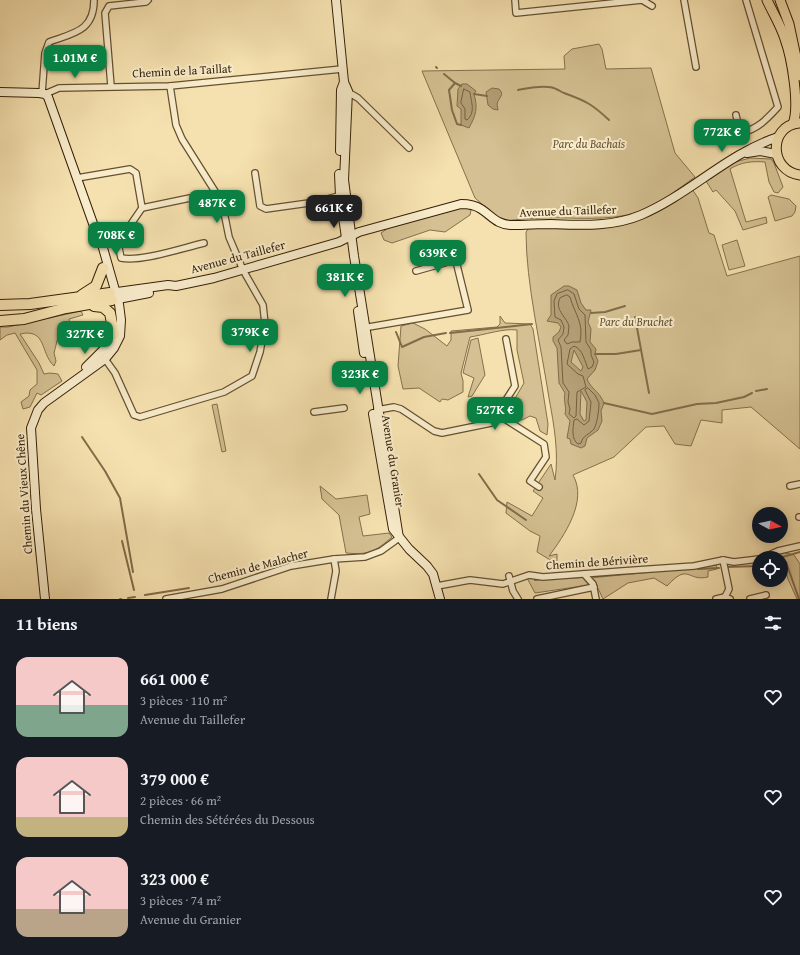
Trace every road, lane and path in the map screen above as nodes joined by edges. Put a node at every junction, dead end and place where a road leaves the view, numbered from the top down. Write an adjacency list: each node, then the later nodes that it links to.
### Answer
1 (94, 0): 17 (street)
2 (148, 0): 13 (street)
3 (336, 0): 11 (main road, Avenue du Granier)
4 (515, 0): 9 (street)
5 (684, 0): 10 (street)
6 (746, 0): 18 (street)
7 (767, 0): 19 (main road)
8 (780, 0): 12 (main road)
9 (652, 6)
10 (696, 67)
11 (342, 69): 14 (street, Chemin de la Taillat); 15 (main road, Avenue du Granier)
12 (800, 75)
13 (110, 86): 14 (street, Chemin de la Taillat); 17 (street, Chemin de la Taillat)
14 (170, 86): 36 (street)
15 (344, 88): 21 (street); 27 (main road, Avenue du Granier)
16 (0, 92): 17 (main road, Chemin de la Taillat)
17 (44, 93): 26 (main road, Chemin du Vieux Chêne)
18 (736, 115)
19 (797, 123): 20 (main road)
20 (778, 138): 22 (main road, Avenue du Taillefer); 23 (main road)
21 (409, 148)
22 (740, 154): 23 (main road, Avenue du Taillefer); 31 (main road, Avenue du Taillefer)
23 (776, 154): 25 (main road)
24 (255, 173): 27 (street)
25 (800, 175)
26 (77, 178): 29 (street); 30 (main road, Chemin du Vieux Chêne)
27 (343, 195): 31 (main road, Avenue du Granier)
28 (190, 198): 29 (street)
29 (142, 208): 32 (street)
30 (95, 230): 35 (main road, Chemin du Vieux Chêne); 38 (main road, Chemin du Vieux Chêne)
31 (348, 237): 36 (main road, Avenue du Taillefer); 42 (main road, Avenue du Granier)
32 (204, 243)
33 (456, 246): 34 (street)
34 (456, 260): 37 (street); 42 (street)
35 (103, 268): 38 (main road, Chemin du Vieux Chêne); 39 (highway)
36 (243, 270): 38 (main road, Avenue du Taillefer); 45 (street)
37 (416, 270)
38 (114, 296): 39 (highway); 43 (main road, Chemin du Vieux Chêne); 45 (main road, Chemin du Vieux Chêne)
39 (80, 301): 40 (highway); 41 (highway); 43 (highway)
40 (0, 305)
41 (0, 320)
42 (363, 328): 48 (main road, Avenue du Granier)
43 (114, 334): 46 (main road, Chemin du Vieux Chêne)
44 (506, 339): 50 (street)
45 (105, 359): 46 (main road, Chemin du Vieux Chêne)
46 (73, 382): 66 (main road, Chemin du Vieux Chêne)
47 (344, 408): 49 (street)
48 (376, 410): 50 (street); 54 (main road, Avenue du Granier)
49 (314, 412)
50 (497, 414): 53 (street)
51 (800, 484): 52 (street)
52 (790, 486)
53 (539, 487)
54 (400, 538): 57 (street, Chemin de Malacher); 62 (main road)
55 (800, 546): 56 (street)
56 (778, 551)
57 (334, 559): 67 (street, Chemin de Malacher); 68 (street)
58 (723, 560): 59 (street, Chemin de Bérivière); 60 (street, Chemin de Bérivière); 65 (street)
59 (752, 560)
60 (584, 574): 61 (street, Chemin de Bérivière); 63 (street)
61 (510, 579): 62 (street, Chemin de Bérivière); 70 (street)
62 (437, 586): 69 (main road)
63 (594, 587): 71 (street); 72 (street)
64 (766, 596): 74 (street)
65 (728, 598): 73 (street)
66 (45, 599)
67 (166, 599)
68 (331, 599)
69 (440, 599)
70 (518, 599)
71 (537, 599)
72 (596, 599)
73 (716, 599)
74 (750, 599)

